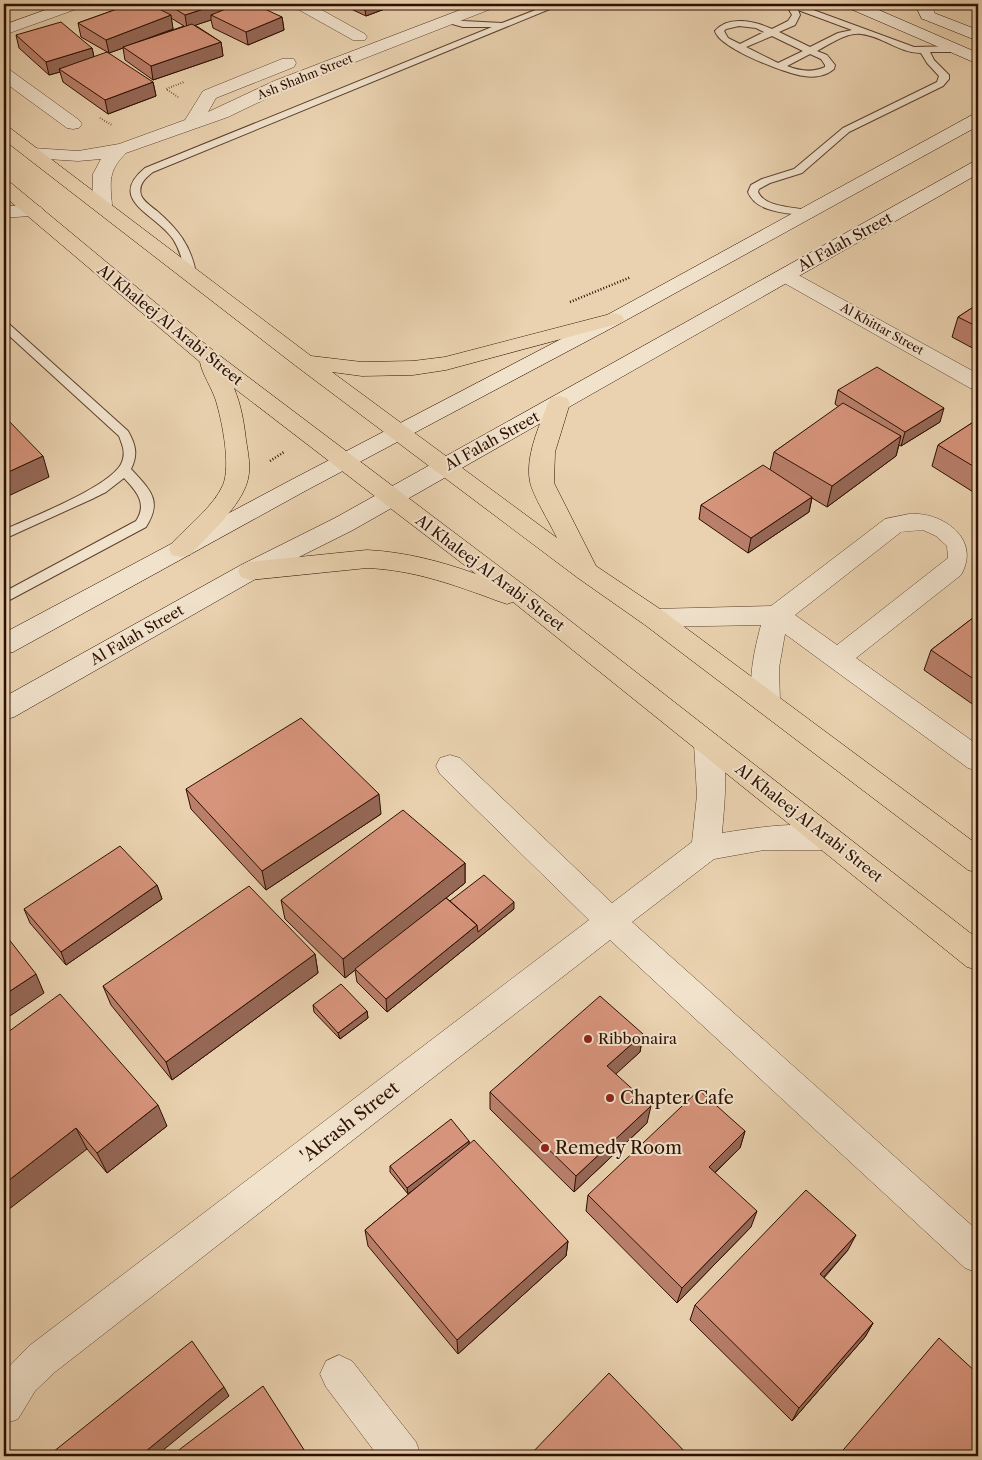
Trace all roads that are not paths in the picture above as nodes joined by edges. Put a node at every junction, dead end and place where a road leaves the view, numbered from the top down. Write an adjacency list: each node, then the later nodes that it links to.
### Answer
1 (76, 4): 12 (street)
2 (300, 4): 17 (street)
3 (490, 4): 9 (street, Ash Shahm Street)
4 (558, 4): 11 (lane)
5 (790, 4): 14 (lane); 15 (lane)
6 (852, 4): 20 (street)
7 (907, 7): 8 (street)
8 (924, 7): 16 (street)
9 (448, 12): 10 (street); 11 (lane); 28 (street, Ash Shahm Street)
10 (420, 14)
11 (506, 25): 41 (lane)
12 (4, 30)
13 (377, 30): 17 (street)
14 (861, 31): 21 (lane); 22 (lane)
15 (772, 33): 19 (lane); 19 (lane); 21 (lane)
16 (978, 36)
17 (359, 37): 18 (street)
18 (341, 44)
19 (740, 47): 25 (lane)
20 (959, 49): 22 (lane); 24 (street)
21 (810, 50): 25 (lane); 25 (lane)
22 (925, 51): 40 (lane)
23 (304, 57): 27 (street)
24 (978, 59)
25 (780, 66)
26 (4, 74): 30 (street)
27 (209, 95): 28 (street); 31 (street)
28 (232, 109): 31 (street, Ash Shahm Street)
29 (978, 119): 40 (street)
30 (73, 124)
31 (192, 124): 33 (street, Ash Shahm Street)
32 (4, 132): 34 (highway)
33 (120, 149): 34 (street, Ash Shahm Street); 37 (street)
34 (32, 153): 37 (highway)
35 (978, 167): 42 (street, Al Falah Street)
36 (4, 187): 39 (highway, Al Khaleej Al Arabi Street)
37 (102, 205): 41 (highway)
38 (4, 212): 39 (street)
39 (34, 212): 45 (highway, Al Khaleej Al Arabi Street)
40 (808, 213): 43 (street)
41 (190, 273): 46 (highway)
42 (786, 276): 47 (street, Al Khittar Street); 48 (street, Al Falah Street)
43 (614, 319): 46 (highway); 49 (street)
44 (4, 325): 52 (lane)
45 (207, 357): 50 (highway, Al Khaleej Al Arabi Street); 55 (highway)
46 (304, 361): 49 (highway)
47 (978, 383)
48 (560, 404): 51 (street, Al Falah Street); 57 (highway)
49 (399, 432): 50 (street); 51 (highway)
50 (344, 461): 53 (highway, Al Khaleej Al Arabi Street); 55 (street)
51 (445, 467): 53 (street, Al Falah Street); 57 (highway)
52 (124, 470): 54 (lane); 58 (lane)
53 (391, 497): 56 (street, Al Falah Street); 59 (highway, Al Khaleej Al Arabi Street)
54 (4, 535)
55 (181, 549): 62 (street)
56 (250, 571): 59 (highway); 65 (street, Al Falah Street)
57 (587, 572): 61 (highway)
58 (4, 598)
59 (532, 604): 66 (highway, Al Khaleej Al Arabi Street)
60 (776, 615): 61 (street); 63 (street); 63 (street); 64 (street)
61 (654, 618): 64 (highway)
62 (4, 645)
63 (837, 659): 67 (street)
64 (766, 702): 71 (highway)
65 (4, 710)
66 (708, 744): 69 (highway, Al Khaleej Al Arabi Street); 70 (street)
67 (978, 760)
68 (450, 766): 72 (street)
69 (828, 838): 70 (street, 'Akrash Street); 73 (highway, Al Khaleej Al Arabi Street)
70 (706, 848): 72 (street, 'Akrash Street)
71 (978, 861)
72 (611, 922): 74 (street); 76 (street, 'Akrash Street)
73 (978, 957)
74 (978, 1255)
75 (340, 1374): 77 (street)
76 (4, 1404)
77 (402, 1456)

